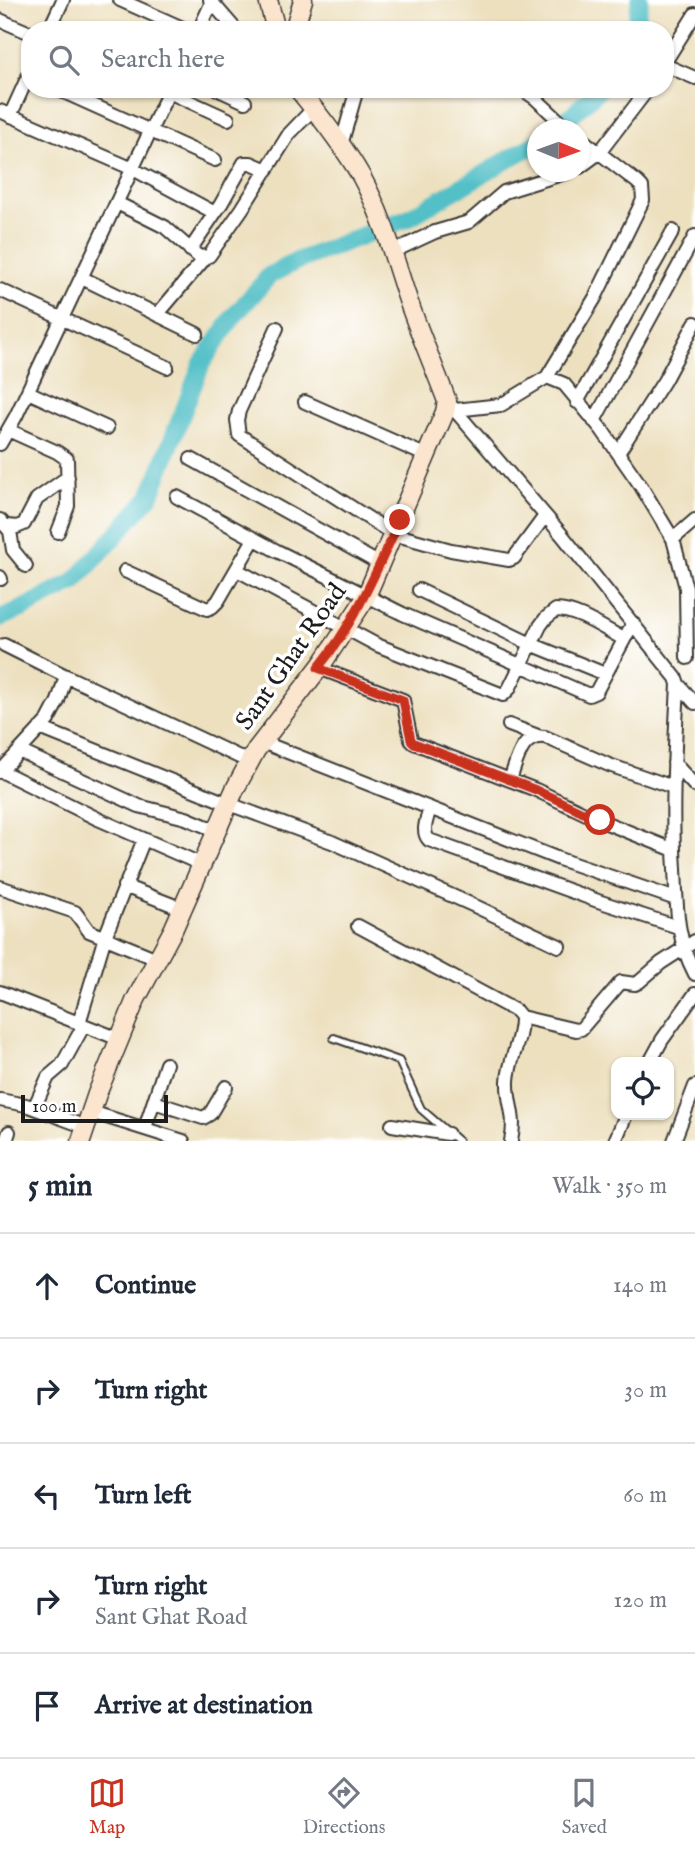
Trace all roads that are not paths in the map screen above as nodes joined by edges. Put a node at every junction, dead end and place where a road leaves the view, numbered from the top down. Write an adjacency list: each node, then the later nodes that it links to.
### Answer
1 (63, 0): 8 (street)
2 (120, 0): 9 (street)
3 (268, 0): 12 (street)
4 (303, 0): 13 (street)
5 (211, 1): 10 (street); 11 (street)
6 (695, 14): 15 (street)
7 (0, 20): 14 (street)
8 (53, 21)
9 (167, 21)
10 (203, 21)
11 (228, 21)
12 (274, 21)
13 (297, 21)
14 (21, 29)
15 (674, 49)
16 (674, 68): 17 (street)
17 (695, 78)
18 (21, 88): 29 (street)
19 (77, 98): 32 (street)
20 (163, 98): 32 (street)
21 (183, 98): 30 (street)
22 (236, 98): 27 (street)
23 (306, 98): 28 (street)
24 (354, 98): 33 (street)
25 (533, 98): 31 (street)
26 (642, 98): 35 (street)
27 (244, 102)
28 (314, 108): 33 (street); 39 (street)
29 (5, 113): 38 (street)
30 (228, 119)
31 (558, 119)
32 (150, 131): 37 (street); 38 (street)
33 (341, 145): 45 (street)
34 (590, 146): 35 (street)
35 (599, 153): 36 (street); 56 (street)
36 (590, 159)
37 (215, 160)
38 (132, 169): 41 (street); 42 (street)
39 (267, 170): 42 (street); 47 (street)
40 (536, 182): 45 (street)
41 (117, 203): 46 (street); 48 (street)
42 (215, 213): 46 (street)
43 (673, 231): 59 (street)
44 (695, 236): 61 (street)
45 (393, 249): 60 (street)
46 (191, 250): 47 (street)
47 (206, 257): 50 (street)
48 (82, 278): 50 (street); 51 (street)
49 (0, 290): 51 (street)
50 (157, 315): 54 (street)
51 (63, 318): 55 (street); 57 (street)
52 (695, 323): 65 (street)
53 (277, 328): 74 (street)
54 (197, 334)
55 (167, 367)
56 (547, 377): 59 (street); 60 (street)
57 (28, 392): 62 (street); 63 (street)
58 (305, 402): 66 (street)
59 (577, 402): 61 (street)
60 (451, 405): 66 (street, Sant Ghat Road); 70 (street)
61 (594, 421): 65 (street)
62 (107, 428)
63 (8, 430): 64 (street); 68 (street)
64 (0, 444)
65 (618, 453): 76 (street)
66 (426, 456): 74 (street, Sant Ghat Road)
67 (191, 460): 77 (street)
68 (68, 477): 72 (street); 73 (street)
69 (177, 497): 75 (street)
70 (545, 516): 74 (street); 83 (street)
71 (695, 520): 76 (street)
72 (4, 523): 78 (street)
73 (58, 532)
74 (393, 534): 77 (street, Sant Ghat Road)
75 (254, 539): 80 (street); 82 (street)
76 (673, 539): 88 (street)
77 (380, 564): 82 (street, Sant Ghat Road)
78 (26, 565)
79 (125, 570): 80 (street)
80 (237, 570): 84 (street)
81 (419, 590): 86 (street)
82 (366, 596): 84 (street, Sant Ghat Road); 89 (street)
83 (633, 622): 85 (street); 91 (street)
84 (348, 628): 89 (street); 90 (street, Sant Ghat Road)
85 (624, 639): 86 (street); 92 (street)
86 (531, 644): 89 (street); 92 (street)
87 (5, 645): 93 (street)
88 (691, 654): 91 (street)
89 (522, 665): 92 (street)
90 (318, 668): 99 (street, Sant Ghat Road); 104 (street)
91 (671, 671): 94 (street)
92 (605, 674)
93 (66, 676): 97 (street); 101 (street)
94 (678, 684): 95 (street); 102 (street)
95 (695, 703)
96 (509, 725): 98 (street)
97 (40, 728): 100 (street); 107 (street)
98 (538, 736): 104 (street); 106 (street)
99 (262, 742): 101 (street, Sant Ghat Road); 108 (street)
100 (19, 751): 103 (street); 109 (street)
101 (250, 762): 107 (street, Sant Ghat Road)
102 (674, 764): 105 (street); 106 (street)
103 (1, 771): 110 (street)
104 (510, 780): 111 (street)
105 (695, 786)
106 (673, 787): 111 (street)
107 (229, 804): 109 (street, Sant Ghat Road); 121 (street)
108 (430, 808): 115 (street); 118 (street)
109 (217, 831): 112 (street, Sant Ghat Road)
110 (144, 839): 112 (street); 113 (street)
111 (674, 850): 115 (street)
112 (203, 865): 116 (street, Sant Ghat Road)
113 (124, 886): 116 (street); 119 (street)
114 (0, 887): 119 (street)
115 (676, 899): 118 (street)
116 (183, 909): 123 (street, Sant Ghat Road)
117 (358, 926): 127 (street)
118 (678, 927): 122 (street)
119 (105, 937): 123 (street); 128 (street)
120 (695, 941): 122 (street)
121 (559, 946)
122 (683, 949): 124 (street); 127 (street)
123 (157, 959): 130 (street, Sant Ghat Road)
124 (693, 965)
125 (0, 992): 128 (street)
126 (695, 993): 131 (street)
127 (521, 1017): 144 (street)
128 (81, 1024): 130 (street); 137 (street)
129 (334, 1038): 142 (lane)
130 (119, 1040): 140 (street, Sant Ghat Road)
131 (653, 1057)
132 (166, 1065): 136 (street)
133 (695, 1086): 146 (street)
134 (226, 1087): 136 (street)
135 (0, 1100): 137 (street)
136 (153, 1102): 141 (street)
137 (34, 1108): 140 (street)
138 (624, 1120): 145 (street)
139 (392, 1125): 142 (street)
140 (86, 1127): 141 (street)
141 (145, 1128): 143 (street)
142 (453, 1138)
143 (183, 1141)
144 (511, 1141)
145 (615, 1141)
146 (674, 1141)

